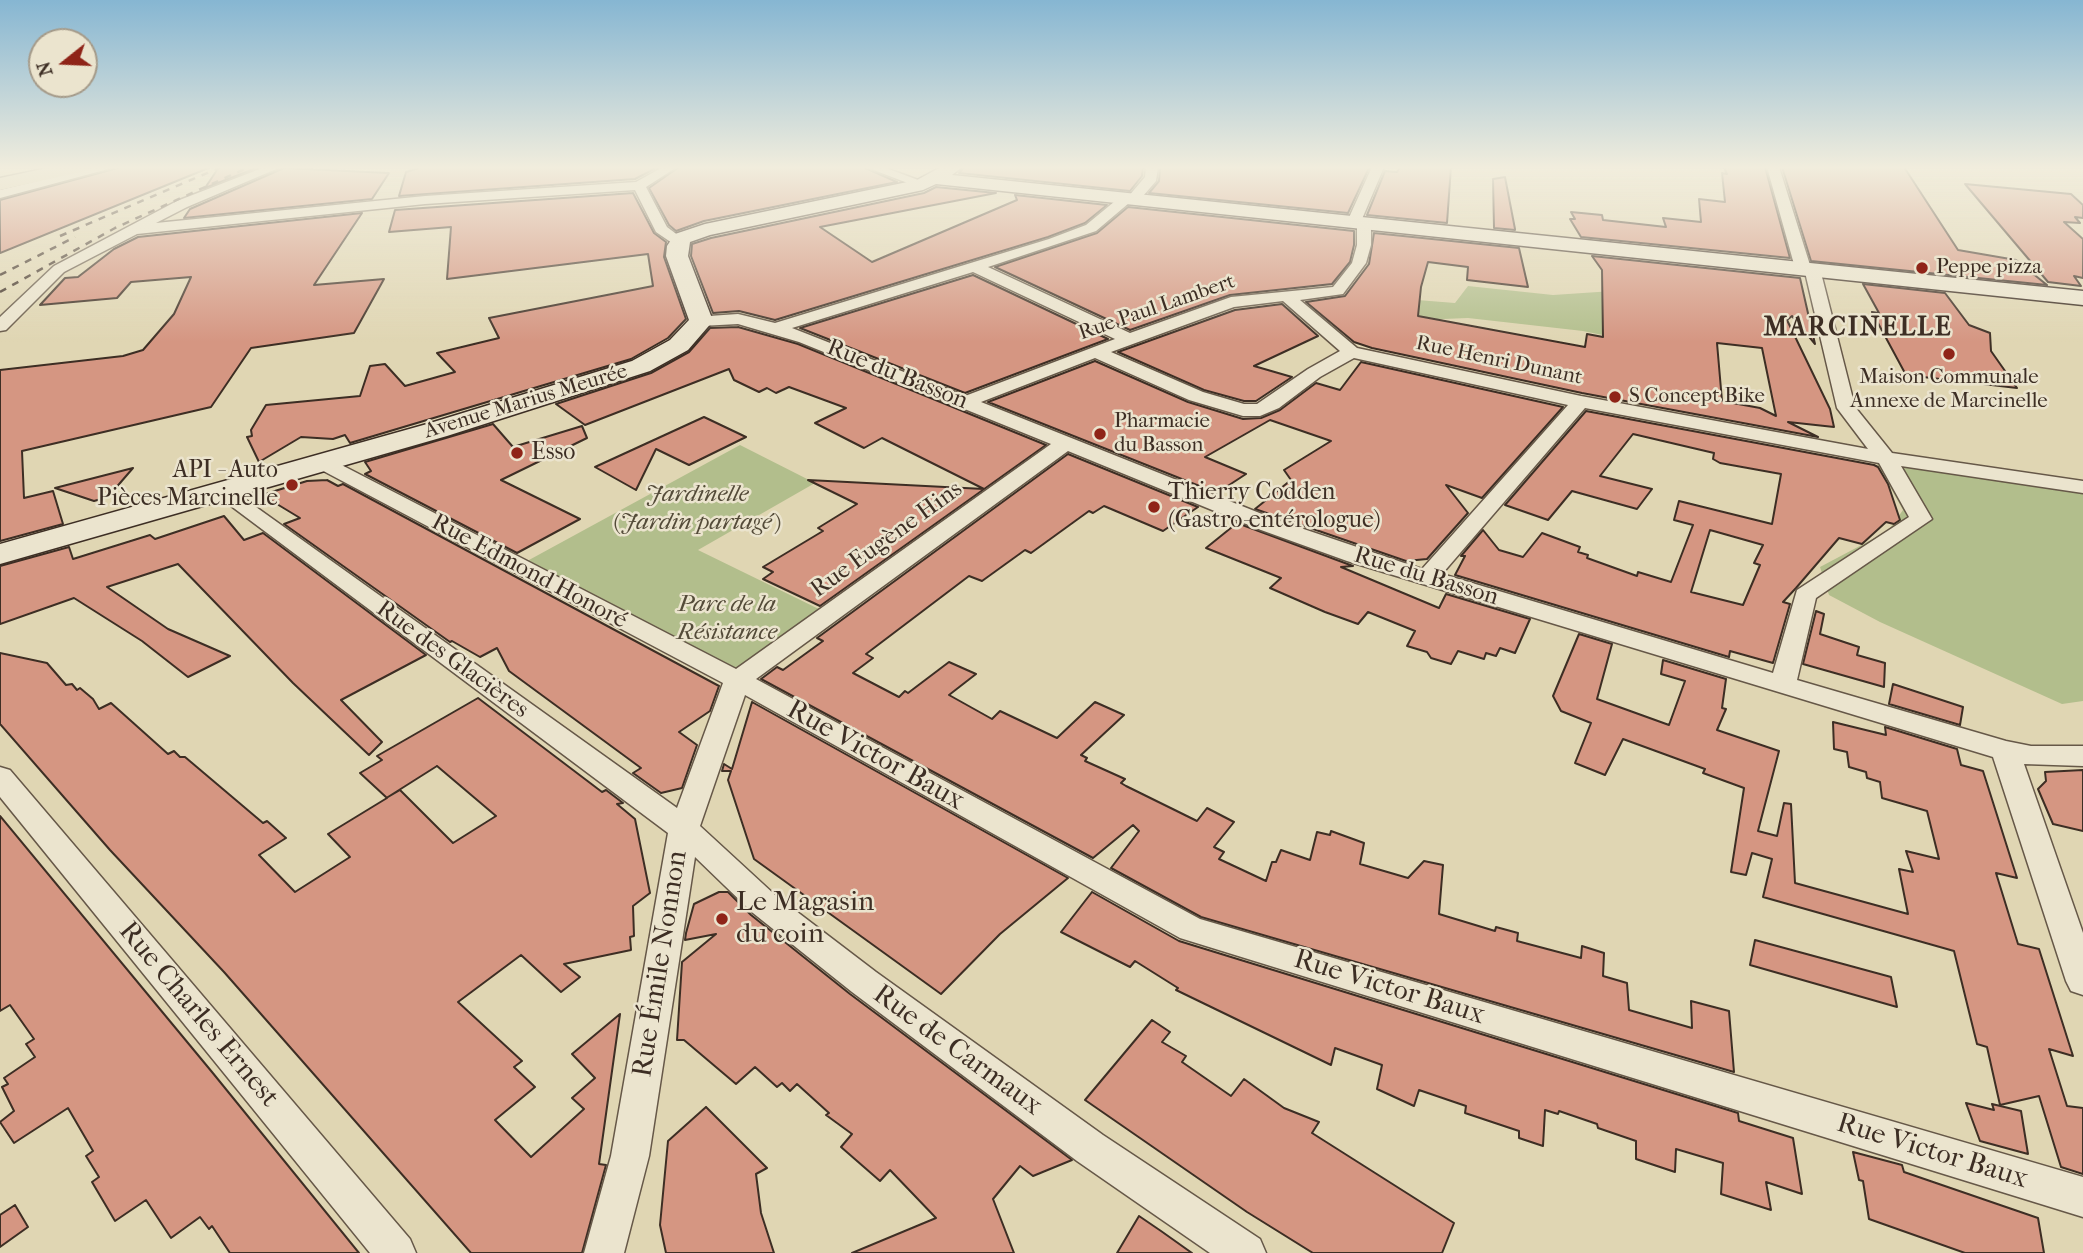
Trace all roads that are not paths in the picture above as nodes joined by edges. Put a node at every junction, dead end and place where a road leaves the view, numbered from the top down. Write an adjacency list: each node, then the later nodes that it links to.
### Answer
1 (140, 225): 9 (street)
2 (175, 225): 9 (street)
3 (659, 225): 10 (street)
4 (724, 225): 10 (main road)
5 (1094, 225): 11 (street)
6 (1360, 225): 13 (street, Rue Paul Lambert)
7 (1383, 225): 12 (main road)
8 (1792, 225): 12 (street)
9 (131, 230): 16 (street)
10 (680, 242): 15 (main road)
11 (975, 267): 17 (street); 18 (street)
12 (1807, 269): 14 (main road); 24 (street)
13 (1288, 297): 18 (street, Rue Paul Lambert); 20 (street, Rue Henri Dunant)
14 (2083, 298)
15 (701, 321): 17 (street, Rue du Basson); 25 (main road, Avenue Marius Meurée)
16 (0, 327)
17 (775, 328): 21 (street, Rue du Basson)
18 (1129, 339): 19 (street, Rue Paul Lambert)
19 (1097, 352): 20 (street); 21 (street, Rue Paul Lambert)
20 (1351, 352): 22 (street, Rue Henri Dunant)
21 (965, 402): 23 (street, Rue du Basson)
22 (1581, 402): 24 (street, Rue Henri Dunant); 29 (street)
23 (1067, 442): 29 (street, Rue du Basson); 30 (street, Rue Eugène Hins)
24 (1886, 458): 26 (street, Rue Henri Dunant); 31 (street)
25 (321, 462): 27 (main road, Avenue Marius Meurée); 30 (street, Rue Edmond Honoré)
26 (2083, 487)
27 (220, 491): 28 (main road, Avenue Marius Meurée); 35 (street, Rue des Glacières)
28 (0, 554)
29 (1426, 578): 31 (street, Rue du Basson)
30 (737, 680): 35 (street, Rue Émile Nonnon); 37 (street, Rue Victor Baux)
31 (1783, 685): 32 (street, Rue du Basson)
32 (2006, 751): 33 (street, Rue du Basson); 36 (street)
33 (2083, 756)
34 (0, 777): 38 (street, Rue Charles Ernest)
35 (684, 829): 39 (street, Rue Émile Nonnon); 40 (street, Rue de Carmaux)
36 (2083, 981)
37 (2083, 1197)
38 (396, 1253)
39 (604, 1253)
40 (1246, 1253)

